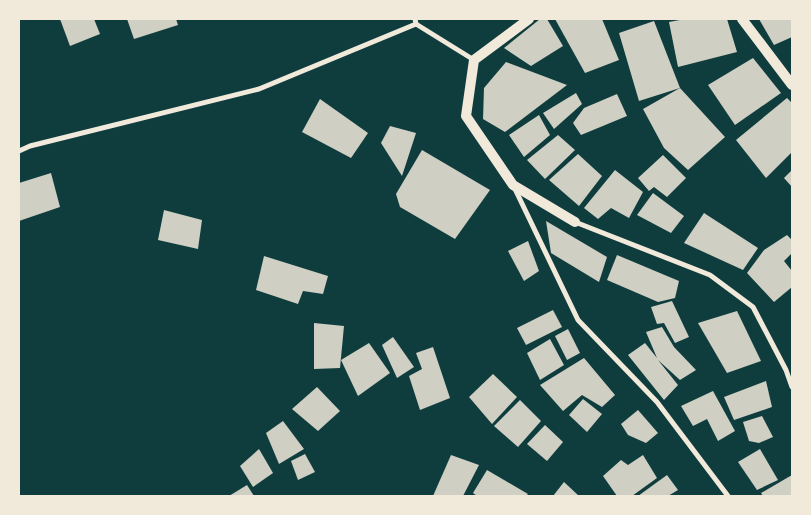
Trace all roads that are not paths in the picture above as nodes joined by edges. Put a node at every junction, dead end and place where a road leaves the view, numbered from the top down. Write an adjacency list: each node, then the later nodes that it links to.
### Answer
1 (528, 19): 4 (main road)
2 (742, 19): 5 (main road)
3 (415, 21): 4 (street); 6 (street)
4 (474, 60): 7 (main road)
5 (792, 85)
6 (19, 150)
7 (513, 185): 8 (main road); 10 (street)
8 (575, 222): 9 (street)
9 (792, 388)
10 (728, 496)

